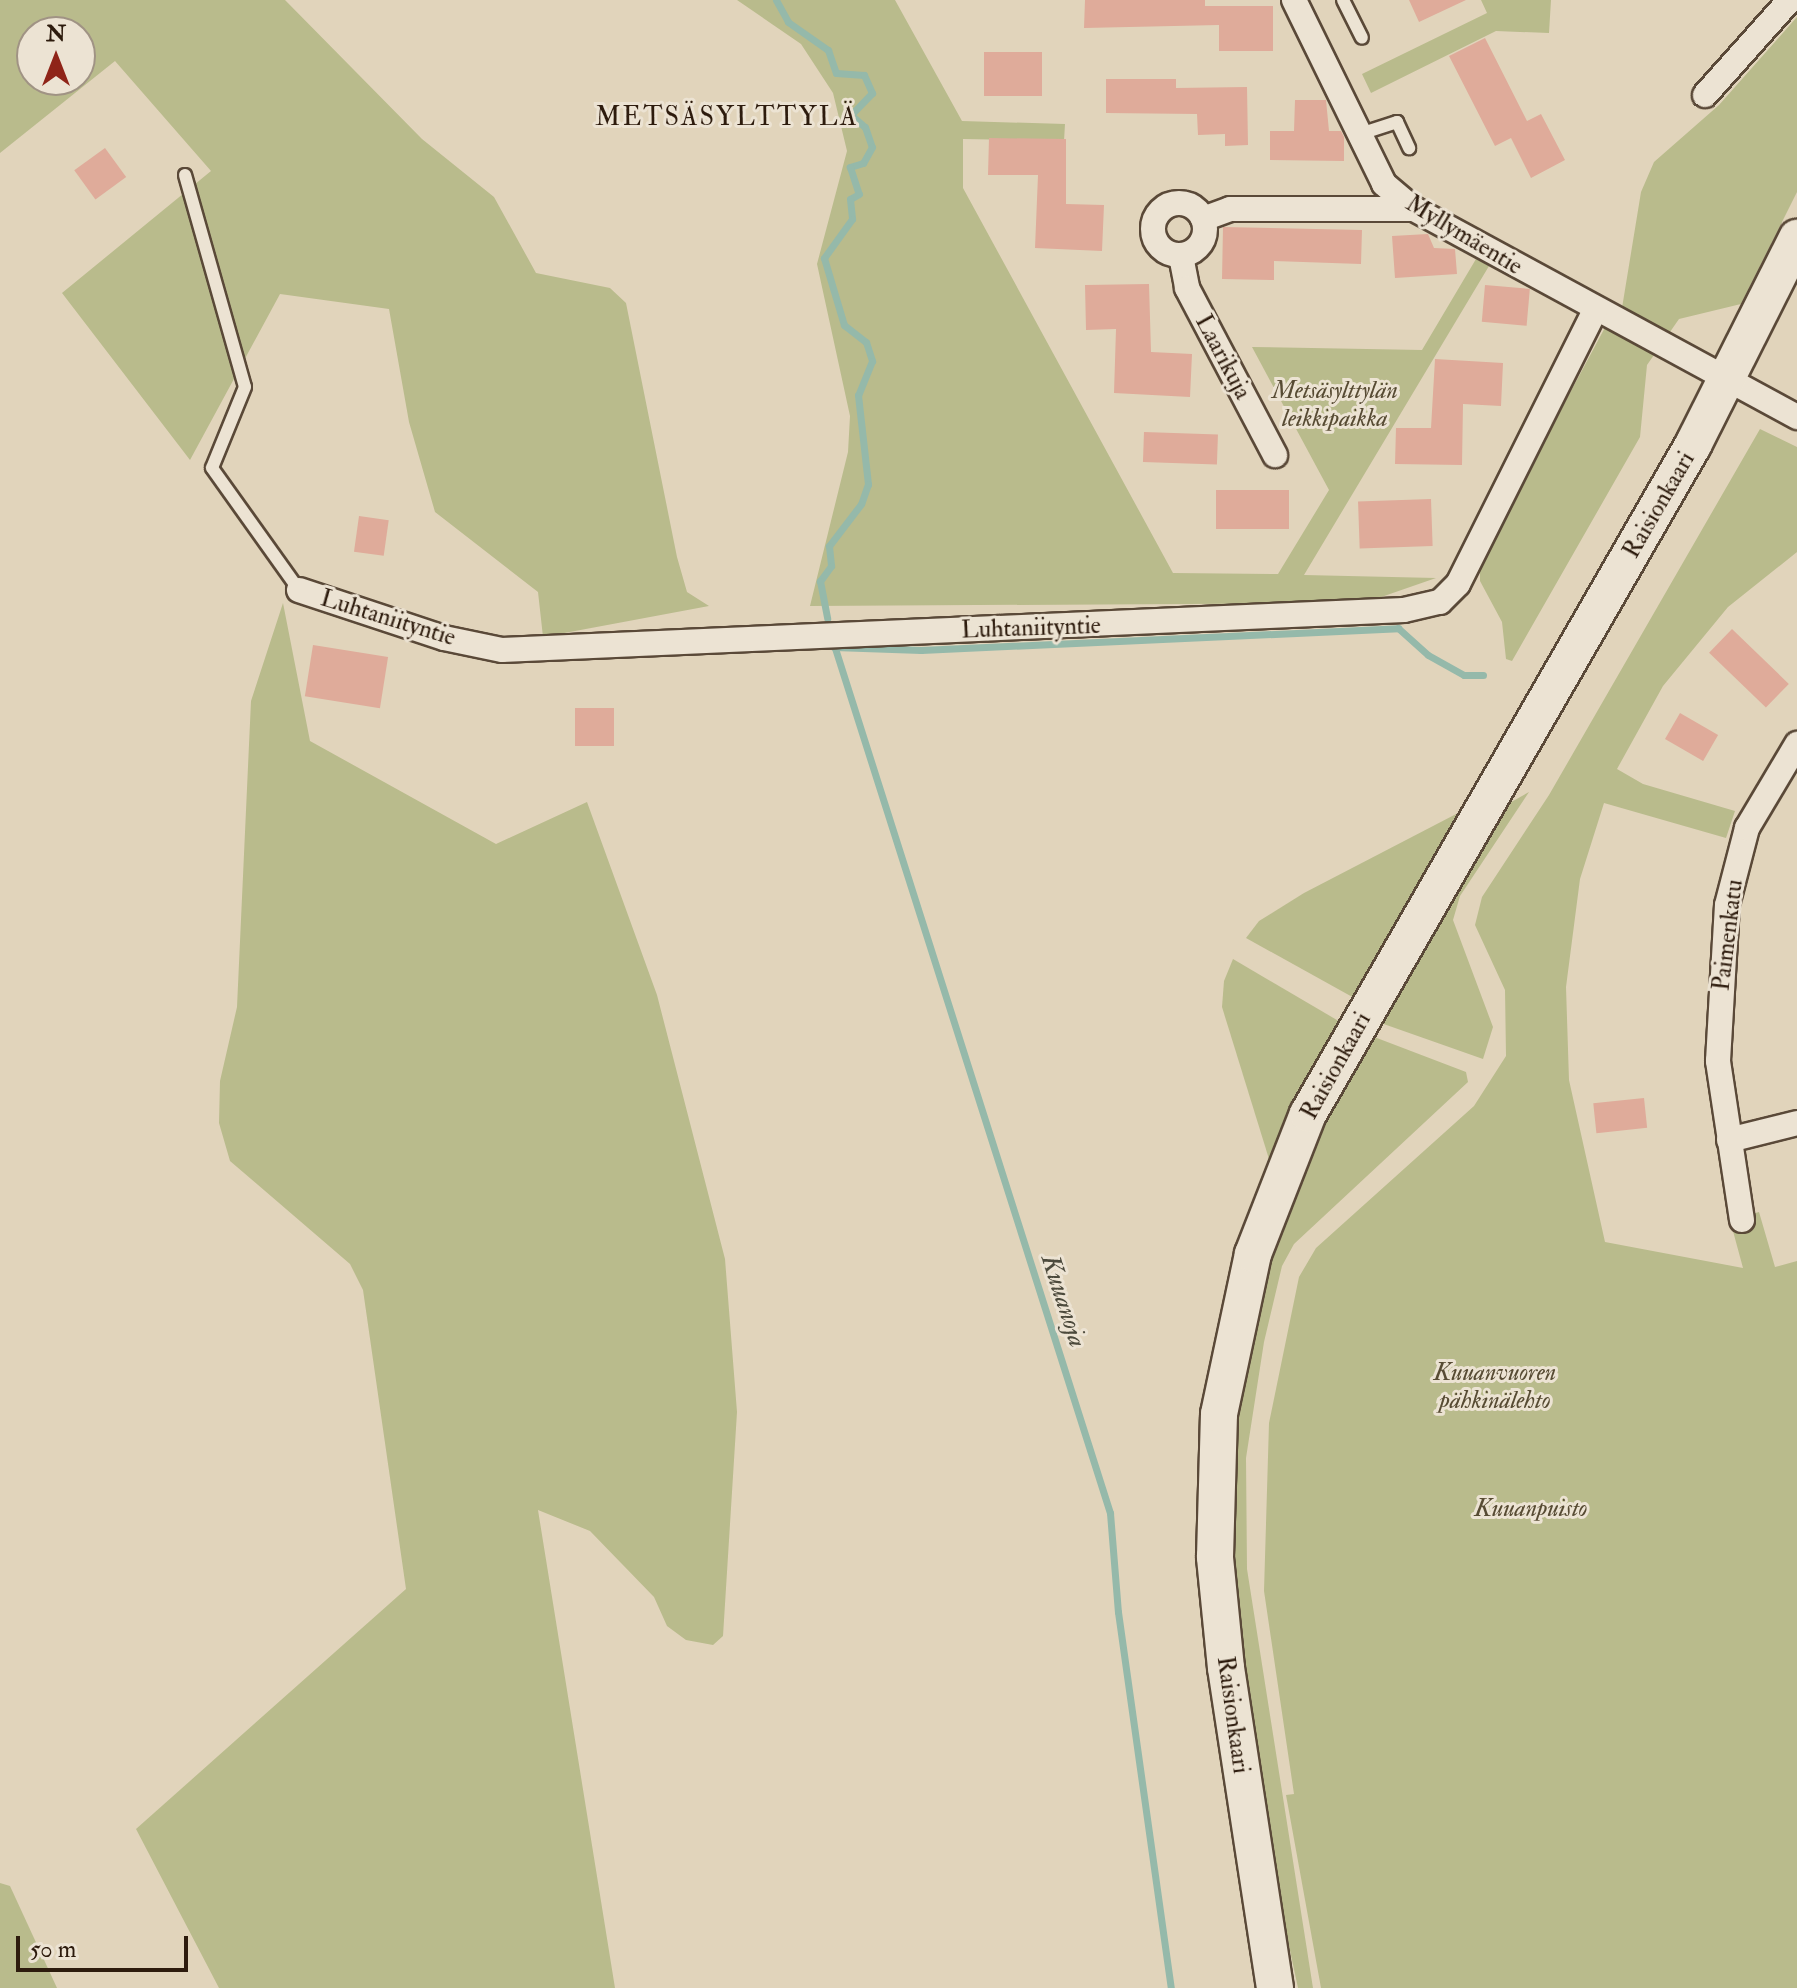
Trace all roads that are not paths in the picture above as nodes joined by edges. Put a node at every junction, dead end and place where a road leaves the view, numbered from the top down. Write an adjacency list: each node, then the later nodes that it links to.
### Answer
1 (1294, 0): 6 (street, Myllymäentie)
2 (1343, 0): 4 (lane)
3 (1790, 0): 5 (street)
4 (1362, 38)
5 (1705, 95)
6 (1360, 134): 7 (lane); 9 (street, Myllymäentie)
7 (1409, 148)
8 (185, 175): 17 (lane)
9 (1414, 209): 10 (street); 13 (street, Myllymäentie)
10 (1203, 219): 12 (street); 12 (street)
11 (1797, 238): 14 (main road, Raisionkaari)
12 (1181, 256): 16 (street, Laarikuja)
13 (1595, 310): 14 (street, Myllymäentie); 17 (street, Luhtaniityntie)
14 (1727, 380): 15 (street, Myllymäentie); 22 (main road, Raisionkaari)
15 (1797, 417)
16 (1275, 455)
17 (299, 590)
18 (1797, 744): 20 (street, Paimenkatu)
19 (1797, 1123): 20 (street)
20 (1729, 1140): 21 (street, Paimenkatu)
21 (1742, 1220)
22 (1275, 1988)

